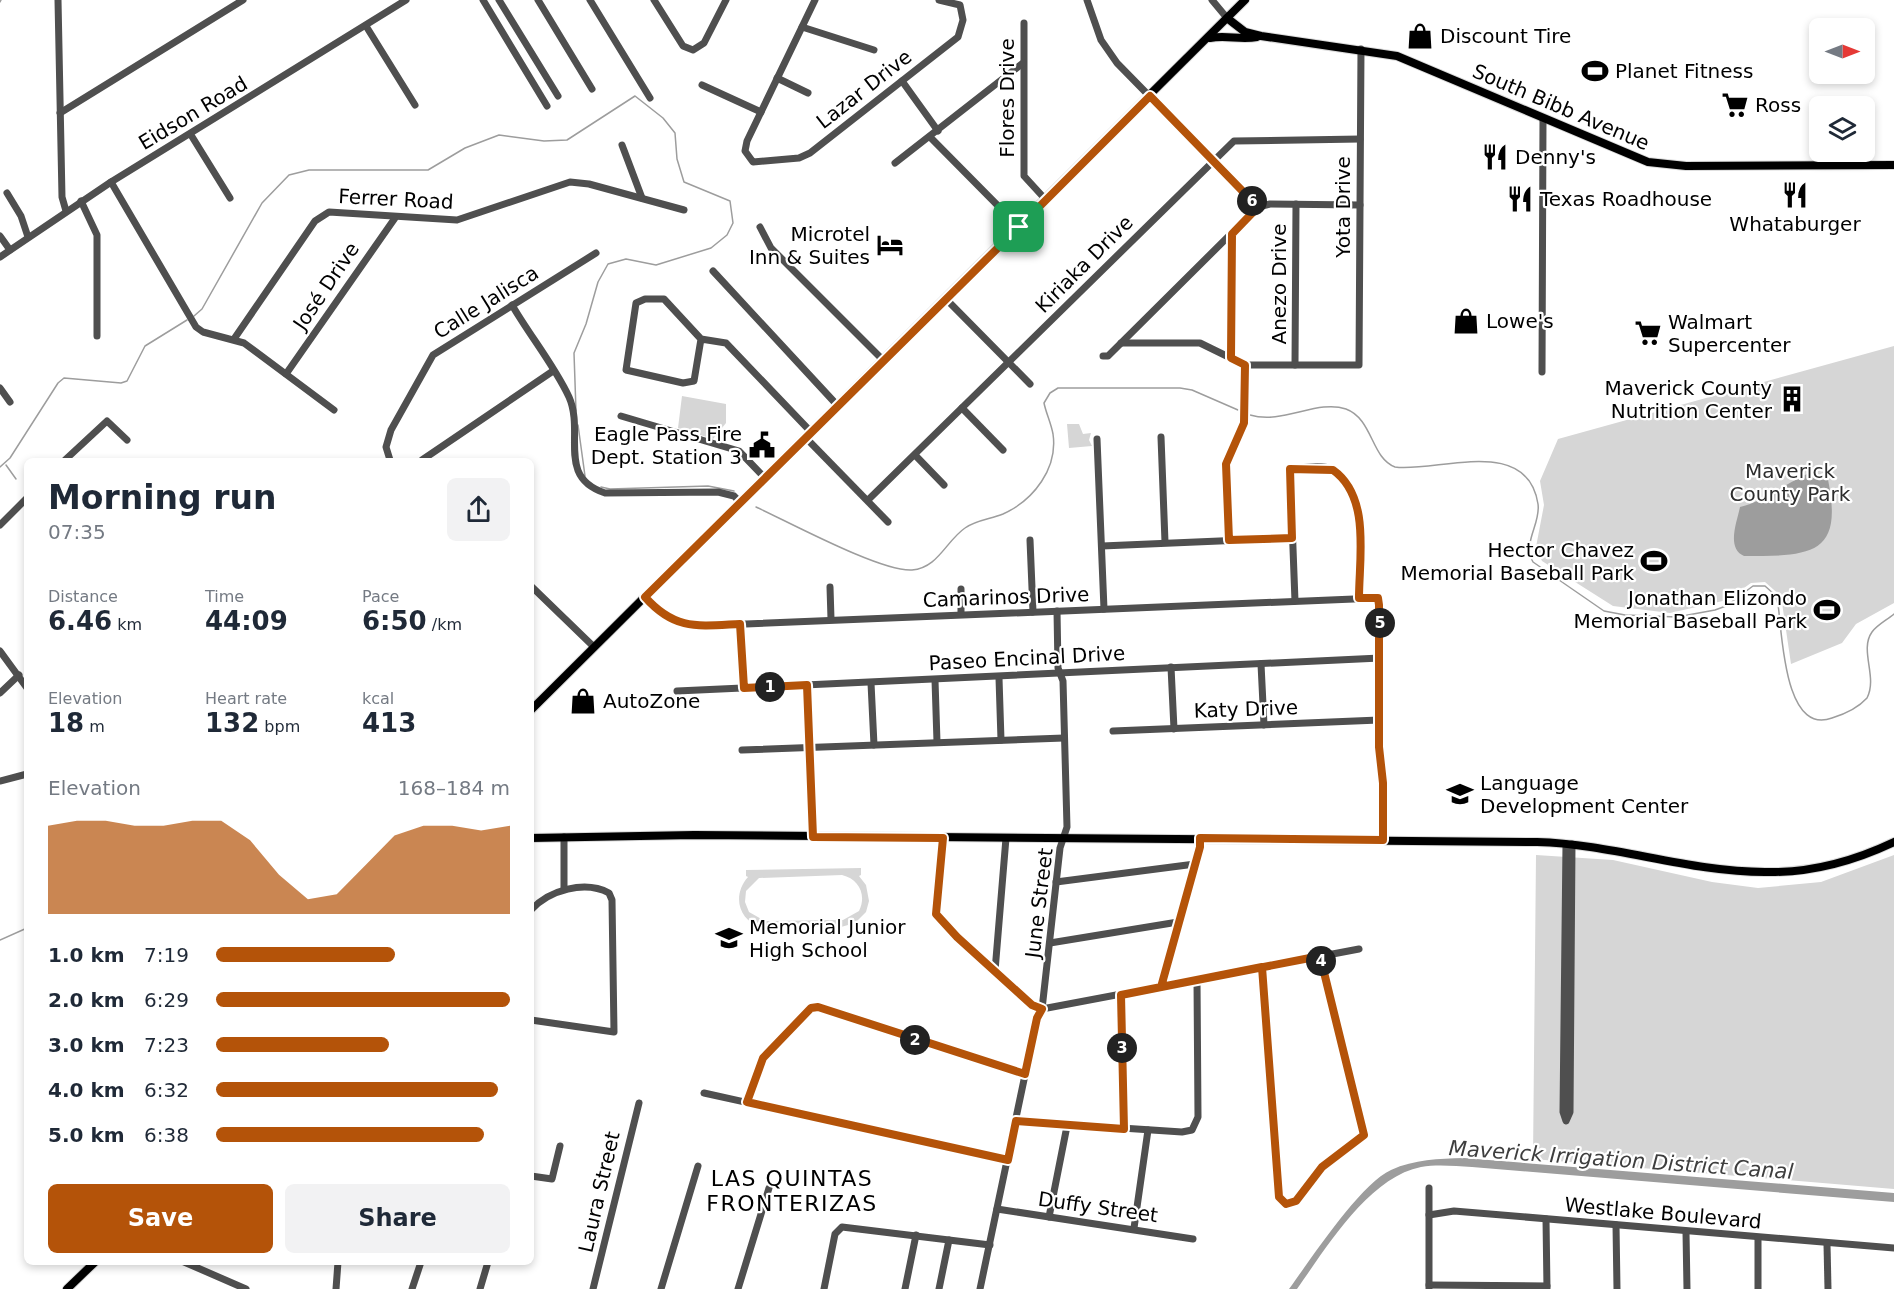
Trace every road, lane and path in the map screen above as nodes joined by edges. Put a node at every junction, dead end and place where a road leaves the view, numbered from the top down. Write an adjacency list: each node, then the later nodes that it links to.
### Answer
1 (58, 0): 35 (street)
2 (243, 0): 35 (street)
3 (406, 0): 17 (street, Eidson Road)
4 (483, 0): 33 (street)
5 (499, 0): 29 (street)
6 (538, 0): 27 (street)
7 (590, 0): 31 (street)
8 (654, 0): 9 (street)
9 (726, 0)
10 (815, 0): 18 (street)
11 (939, 0): 25 (street, Lazar Drive)
12 (1087, 0): 30 (street)
13 (1212, 0): 15 (street)
14 (1245, 0): 15 (main road)
15 (1227, 18): 19 (main road, South Bibb Avenue); 20 (main road)
16 (1024, 23): 23 (street, Flores Drive)
17 (366, 26): 32 (street); 38 (street, Eidson Road)
18 (802, 27): 22 (street); 24 (street)
19 (1261, 36): 20 (main road); 21 (main road, South Bibb Avenue)
20 (1210, 38): 30 (main road)
21 (1361, 49): 36 (main road, South Bibb Avenue); 40 (street, Yota Drive)
22 (874, 50)
23 (1023, 63): 37 (street); 49 (street, Flores Drive)
24 (777, 78): 28 (street); 34 (street)
25 (902, 81): 34 (street, Lazar Drive); 37 (street)
26 (702, 85): 34 (street)
27 (592, 89)
28 (808, 93)
29 (558, 96)
30 (1150, 96): 42 (street); 49 (main road)
31 (650, 98)
32 (415, 105)
33 (547, 106)
34 (760, 112)
35 (60, 113): 55 (street)
36 (1543, 119): 44 (main road, South Bibb Avenue); 79 (street)
37 (938, 131): 39 (street)
38 (191, 135): 45 (street, Eidson Road); 47 (street)
39 (930, 137): 43 (street); 58 (street)
40 (1360, 140): 42 (street, Kiriaka Drive); 52 (street, Yota Drive)
41 (622, 145): 48 (street)
42 (1213, 161): 53 (street); 75 (street, Kiriaka Drive)
43 (895, 163)
44 (1894, 165)
45 (111, 182): 50 (street, Eidson Road); 69 (street)
46 (7, 193): 61 (street)
47 (230, 198)
48 (642, 198): 54 (street, Ferrer Road); 56 (street, Ferrer Road)
49 (1046, 200): 58 (main road)
50 (81, 201): 55 (street, Eidson Road); 68 (street)
51 (1296, 204): 52 (street); 53 (street); 77 (street, Anezo Drive)
52 (1360, 204): 77 (street, Yota Drive)
53 (1258, 207): 59 (street)
54 (684, 210)
55 (66, 211): 61 (street, Eidson Road)
56 (395, 218): 69 (street, Ferrer Road); 80 (street, José Drive)
57 (760, 227): 74 (street)
58 (1019, 227): 66 (main road)
59 (1232, 234): 71 (street); 73 (street)
60 (0, 236): 62 (street)
61 (28, 237): 62 (street, Eidson Road)
62 (10, 250): 64 (street, Eidson Road)
63 (596, 254): 67 (street, Calle Jalisca)
64 (0, 257)
65 (712, 271): 84 (street)
66 (946, 299): 74 (main road); 75 (street)
67 (512, 305): 78 (street); 95 (street, Calle Jalisca)
68 (97, 336)
69 (234, 339): 80 (street)
70 (701, 339): 70 (street); 88 (street)
71 (1121, 343): 72 (street); 73 (street)
72 (1104, 356)
73 (1231, 358): 76 (street)
74 (884, 360): 84 (main road)
75 (1009, 362): 81 (street); 85 (street, Kiriaka Drive)
76 (1245, 365): 77 (street); 106 (street)
77 (1295, 365)
78 (553, 371): 96 (street); 101 (street)
79 (1542, 372)
80 (286, 374): 86 (street)
81 (1030, 384)
82 (0, 388): 83 (street)
83 (10, 402)
84 (838, 406): 88 (main road)
85 (962, 408): 92 (street); 93 (street, Kiriaka Drive)
86 (334, 410)
87 (621, 416): 97 (street)
88 (809, 435): 97 (main road); 100 (street)
89 (1161, 437): 107 (street)
90 (1097, 439): 108 (street)
91 (127, 440): 94 (street)
92 (1003, 450)
93 (915, 455): 98 (street); 100 (street, Kiriaka Drive)
94 (67, 458)
95 (390, 458)
96 (425, 458)
97 (765, 478): 101 (main road)
98 (944, 485)
99 (24, 501): 103 (street)
100 (868, 501): 102 (street)
101 (740, 502): 112 (main road)
102 (888, 522)
103 (0, 525)
104 (1292, 538): 106 (street); 113 (street); 114 (street)
105 (1030, 540): 117 (street)
106 (1229, 540): 107 (street)
107 (1165, 542): 108 (street)
108 (1102, 546): 115 (street)
109 (830, 587): 119 (street)
110 (534, 589): 121 (street)
111 (961, 589): 118 (street)
112 (645, 597): 120 (street, Camarinos Drive); 121 (main road)
113 (1359, 598): 114 (street, Camarinos Drive); 123 (street, Camarinos Drive)
114 (1295, 601): 115 (street, Camarinos Drive)
115 (1104, 609): 116 (street, Camarinos Drive)
116 (1057, 611): 117 (street, Camarinos Drive); 127 (street, June Street)
117 (1034, 612): 118 (street, Camarinos Drive)
118 (962, 614): 119 (street, Camarinos Drive)
119 (831, 619): 120 (street, Camarinos Drive)
120 (740, 624): 133 (street)
121 (594, 647): 136 (main road)
122 (0, 651): 126 (street)
123 (1380, 658): 124 (street, Paseo Encinal Drive); 137 (street)
124 (1261, 664): 125 (street, Paseo Encinal Drive); 138 (street)
125 (1171, 668): 127 (street, Paseo Encinal Drive); 139 (street)
126 (19, 675): 131 (street); 135 (street)
127 (1060, 675): 128 (street, Paseo Encinal Drive); 141 (street, June Street)
128 (999, 678): 129 (street, Paseo Encinal Drive); 142 (street)
129 (935, 680): 130 (street, Paseo Encinal Drive); 143 (street)
130 (871, 682): 132 (street, Paseo Encinal Drive); 144 (street)
131 (24, 683)
132 (807, 685): 133 (street, Paseo Encinal Drive); 145 (street)
133 (744, 688): 134 (street, Paseo Encinal Drive)
134 (677, 691)
135 (0, 693)
136 (534, 707)
137 (1379, 720): 138 (street, Katy Drive); 156 (street)
138 (1264, 725): 139 (street, Katy Drive)
139 (1173, 729): 140 (street, Katy Drive)
140 (1113, 731)
141 (1064, 738): 142 (street); 154 (street, June Street)
142 (1001, 740): 143 (street)
143 (937, 742): 144 (street)
144 (874, 745): 145 (street)
145 (810, 747): 146 (street); 150 (street)
146 (742, 750)
147 (24, 775): 148 (street)
148 (0, 781)
149 (564, 837): 150 (main road); 151 (main road); 161 (street)
150 (813, 837): 152 (main road)
151 (534, 838)
152 (943, 838): 153 (main road); 168 (street)
153 (1006, 838): 154 (main road); 168 (street)
154 (1064, 838): 155 (main road); 160 (street, June Street)
155 (1200, 838): 156 (main road); 159 (street)
156 (1383, 840): 158 (main road)
157 (1894, 842): 158 (main road)
158 (1569, 844): 174 (street)
159 (1195, 864): 160 (street); 163 (street)
160 (1056, 882): 164 (street, June Street)
161 (564, 889): 162 (street); 173 (street)
162 (534, 907)
163 (1178, 922): 164 (street); 170 (street)
164 (1050, 943): 172 (street, June Street)
165 (1359, 949): 166 (street)
166 (1320, 956): 167 (street); 167 (street)
167 (1262, 967): 169 (street)
168 (995, 971): 172 (street)
169 (1197, 980): 170 (street); 182 (street)
170 (1161, 987): 171 (street)
171 (1121, 995): 172 (street); 181 (street)
172 (1042, 1009): 175 (street, June Street)
173 (534, 1020)
174 (1567, 1071): 174 (street)
175 (1025, 1074): 177 (street); 179 (street, June Street)
176 (704, 1093): 177 (street)
177 (747, 1102): 184 (street)
178 (639, 1103): 215 (street, Laura Street)
179 (1019, 1122): 180 (street); 184 (street, June Street)
180 (1067, 1126): 181 (street); 191 (street)
181 (1124, 1129): 182 (street)
182 (1148, 1130): 194 (street)
183 (560, 1146): 186 (street)
184 (1008, 1160): 189 (street, June Street)
185 (698, 1166): 216 (street)
186 (534, 1176)
187 (769, 1188): 217 (street)
188 (1429, 1188): 190 (street)
189 (997, 1209): 191 (street, Duffy Street); 201 (street, June Street)
190 (1429, 1215): 192 (street, Westlake Boulevard); 208 (street)
191 (1049, 1217): 194 (street, Duffy Street)
192 (1546, 1219): 193 (street, Westlake Boulevard); 209 (street)
193 (1616, 1225): 195 (street, Westlake Boulevard); 222 (street)
194 (1134, 1228): 198 (street, Duffy Street)
195 (1686, 1232): 197 (street, Westlake Boulevard); 223 (street)
196 (916, 1235): 199 (street); 218 (street); 219 (street)
197 (1758, 1238): 200 (street, Westlake Boulevard); 224 (street)
198 (1193, 1239)
199 (949, 1240): 201 (street); 220 (street)
200 (1827, 1244): 202 (street, Westlake Boulevard); 225 (street)
201 (990, 1245): 221 (street, June Street)
202 (1894, 1248)
203 (92, 1265): 210 (main road)
204 (191, 1265): 211 (street)
205 (338, 1265): 212 (street)
206 (420, 1265): 213 (street)
207 (487, 1265): 214 (street)
208 (1429, 1287): 209 (street)
209 (1547, 1288)
210 (67, 1289)
211 (246, 1289)
212 (336, 1289)
213 (412, 1289)
214 (480, 1289)
215 (594, 1289)
216 (661, 1289)
217 (738, 1289)
218 (824, 1289)
219 (905, 1289)
220 (939, 1289)
221 (980, 1289)
222 (1617, 1289)
223 (1687, 1289)
224 (1758, 1289)
225 (1828, 1289)

